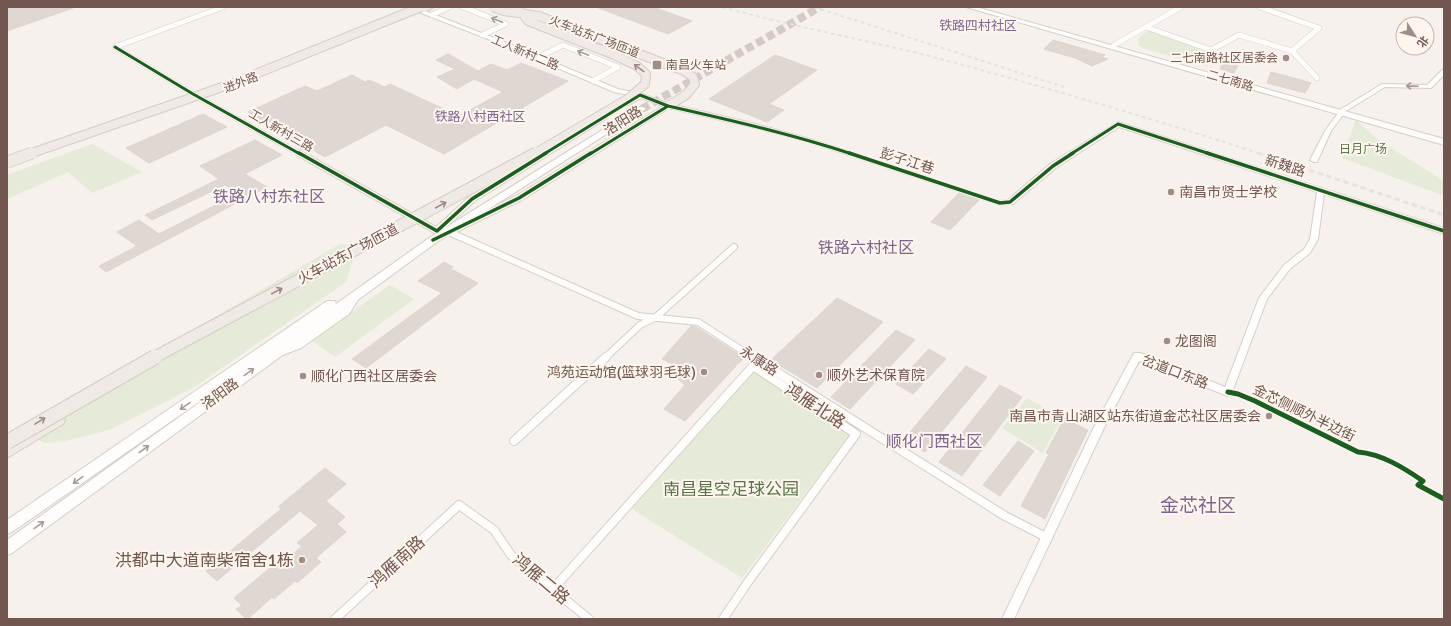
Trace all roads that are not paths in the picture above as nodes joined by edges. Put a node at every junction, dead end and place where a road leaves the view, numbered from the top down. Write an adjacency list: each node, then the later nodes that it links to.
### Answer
1 (223, 7): 20 (street, 工人新村三路)
2 (449, 7): 11 (street)
3 (463, 7): 13 (street, one-way to 3)
4 (493, 7): 10 (highway, 火车站东广场匝道, bridge)
5 (969, 7): 25 (main road, 二七南路)
6 (978, 7): 14 (main road, 二七南路)
7 (1181, 7): 12 (street)
8 (1260, 7): 15 (street)
9 (418, 8): 11 (highway); 20 (street, 进外路); 22 (street, 进外路); 31 (highway, bridge)
10 (519, 10): 23 (highway, 火车站东广场匝道, bridge); 38 (highway, 火车站东广场匝道, one-way to 10, bridge)
11 (431, 11): 13 (street, 工人新村二路)
12 (1146, 27): 14 (street); 15 (street)
13 (482, 35): 16 (street, 工人新村二路)
14 (1114, 45): 25 (main road, 二七南路)
15 (1292, 51): 18 (street)
16 (537, 58): 19 (street, 工人新村二路); 19 (street, one-way to 16)
17 (1444, 71): 25 (street, one-way to 25)
18 (1317, 78)
19 (593, 81): 21 (street, 工人新村二路)
20 (193, 94): 22 (street, 工人新村三路); 29 (street, 进外路)
21 (640, 95): 23 (street, 洛阳路); 36 (street, 洛阳路)
22 (201, 98): 32 (street, 进外路); 36 (street, 工人新村三路)
23 (668, 106): 26 (street, 彭子江巷); 35 (street, 洛阳路)
24 (639, 108): 36 (main road, 洛阳路)
25 (1343, 112): 27 (main road, 二七南路); 28 (main road, 二七南路); 30 (street)
26 (1118, 124): 33 (street, 新魏路)
27 (1444, 138)
28 (1444, 142)
29 (7, 159)
30 (1314, 160)
31 (7, 162)
32 (7, 166)
33 (1321, 190): 34 (street, 新魏路); 45 (street, 岔道口东路)
34 (1444, 231)
35 (450, 232): 36 (street, 洛阳路); 39 (street, 永康路)
36 (435, 235): 44 (main road, 洛阳路, one-way to 44); 46 (main road, 洛阳路, one-way to 36)
37 (734, 247): 39 (street)
38 (251, 304): 41 (highway, 火车站东广场匝道, one-way to 38, bridge); 42 (highway, 火车站东广场匝道, bridge)
39 (656, 317): 40 (street); 45 (street, 永康路)
40 (514, 441)
41 (7, 442)
42 (7, 452)
43 (459, 505): 47 (street, 鸿雁二路); 48 (street, 鸿雁南路)
44 (7, 528)
45 (1048, 538): 51 (street, 岔道口东路)
46 (7, 548)
47 (553, 589): 49 (street, 鸿雁二路); 50 (street, 鸿雁北路)
48 (335, 619)
49 (589, 619)
50 (723, 619)
51 (1008, 619)

